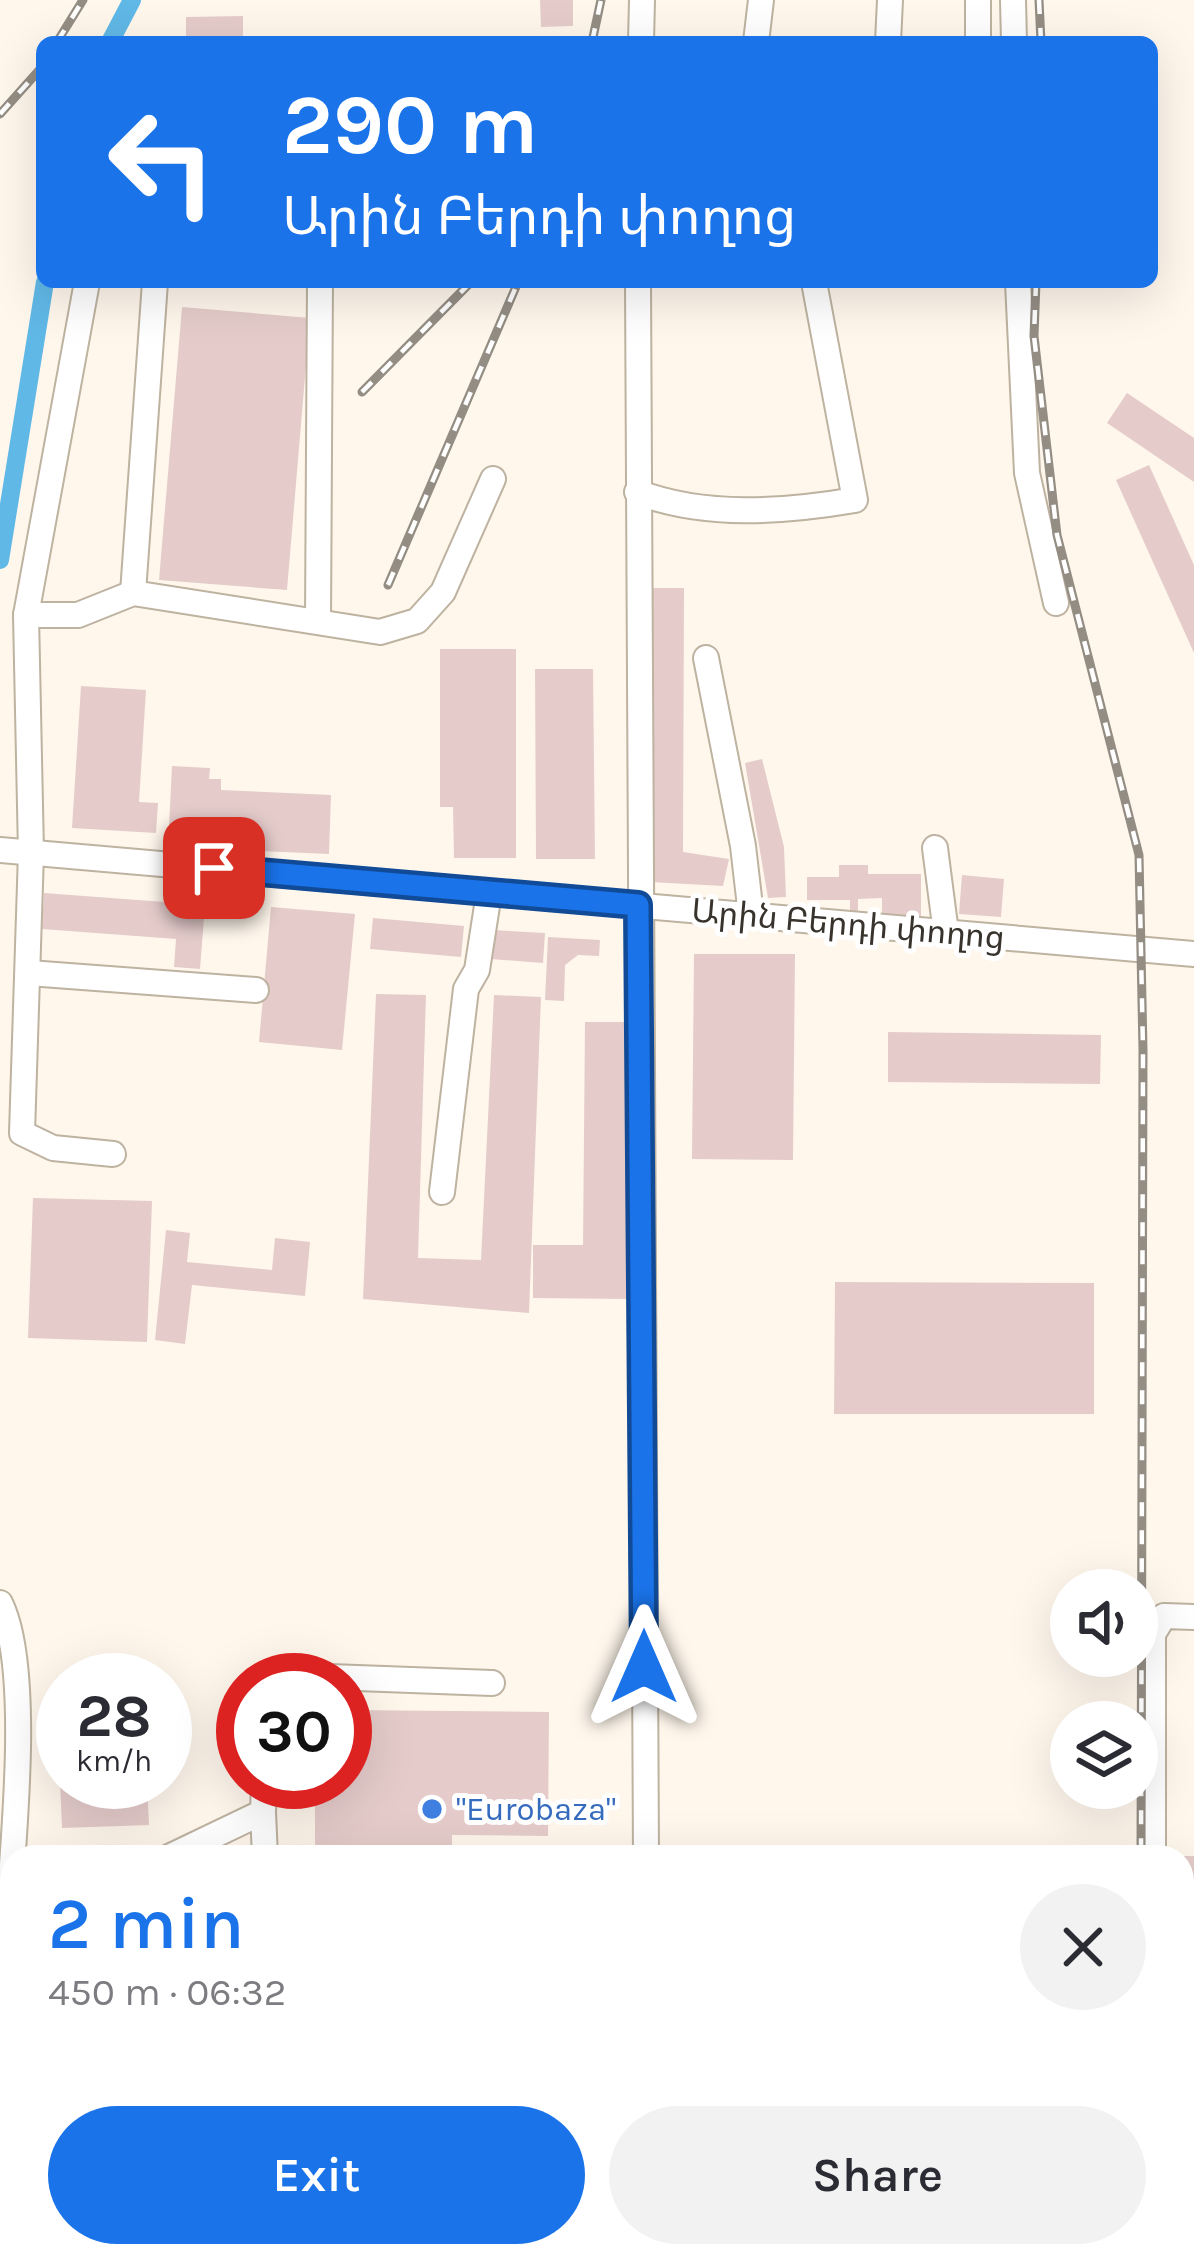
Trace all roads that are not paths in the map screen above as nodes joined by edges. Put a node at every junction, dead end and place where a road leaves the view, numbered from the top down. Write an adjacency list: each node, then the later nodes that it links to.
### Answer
1 (642, 0): 6 (street)
2 (761, 0): 7 (street)
3 (890, 0): 8 (street)
4 (978, 0): 9 (street)
5 (1013, 0): 10 (street)
6 (641, 36)
7 (757, 36)
8 (888, 36)
9 (978, 36)
10 (1014, 36)
11 (86, 288): 21 (street)
12 (155, 288): 19 (street)
13 (320, 288): 22 (street)
14 (638, 288): 18 (street)
15 (815, 288): 18 (street)
16 (1018, 288): 20 (street)
17 (493, 479): 22 (street)
18 (638, 492): 28 (street)
19 (133, 593): 21 (street); 22 (street)
20 (1056, 604)
21 (26, 615): 26 (street)
22 (318, 620)
23 (706, 658): 29 (street)
24 (935, 848): 30 (street)
25 (0, 850): 26 (street, Արին Բերդի փողոց)
26 (32, 853): 27 (street, Արին Բերդի փողոց); 32 (street)
27 (489, 892): 28 (street, Արին Բերդի փողոց); 35 (street)
28 (638, 905): 29 (street, Արին Բերդի փողոց); 45 (street)
29 (751, 916): 30 (street, Արին Բերդի փողոց)
30 (946, 932): 31 (street, Արին Բերդի փողոց)
31 (1194, 954)
32 (28, 973): 33 (street); 34 (street)
33 (256, 991)
34 (113, 1154)
35 (442, 1192)
36 (0, 1603): 42 (street)
37 (1194, 1618): 46 (street)
38 (372, 1679): 39 (street)
39 (492, 1683)
40 (263, 1809): 41 (street)
41 (263, 1812): 43 (street); 44 (street)
42 (12, 1845)
43 (195, 1845)
44 (264, 1845)
45 (646, 1845)
46 (1153, 1845)

